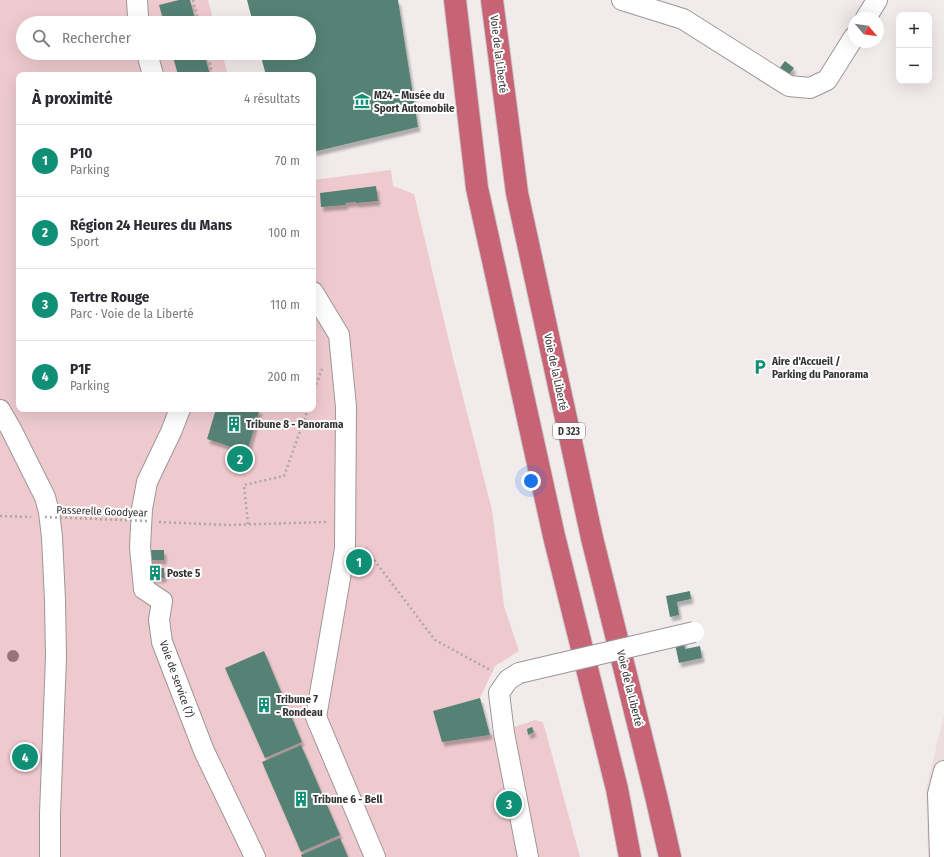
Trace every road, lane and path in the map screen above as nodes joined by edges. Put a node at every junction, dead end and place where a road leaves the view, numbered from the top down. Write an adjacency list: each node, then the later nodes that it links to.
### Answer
1 (137, 0): 8 (street)
2 (193, 0): 9 (path)
3 (455, 0): 33 (highway)
4 (492, 0): 34 (highway, Voie de la Liberté / D 323)
5 (622, 0): 10 (street)
6 (877, 0): 7 (street)
7 (870, 12)
8 (138, 16)
9 (197, 16)
10 (848, 46)
11 (149, 60): 13 (street)
12 (209, 60): 14 (path)
13 (152, 72)
14 (212, 72)
15 (316, 297): 23 (street)
16 (0, 410): 19 (street)
17 (179, 412): 30 (street, Voie de service (7))
18 (307, 412): 24 (path)
19 (6, 432): 29 (street)
20 (0, 516): 21 (path)
21 (38, 517)
22 (45, 517): 24 (path, Passerelle Goodyear, bridge)
23 (345, 522): 24 (path, Passerelle Goodyear); 31 (street)
24 (248, 524)
25 (364, 547): 27 (path)
26 (694, 632): 27 (street, bridge)
27 (514, 677): 32 (street)
28 (944, 771): 35 (street)
29 (50, 857)
30 (255, 857)
31 (375, 857)
32 (528, 857)
33 (630, 857)
34 (670, 857)
35 (940, 857)

